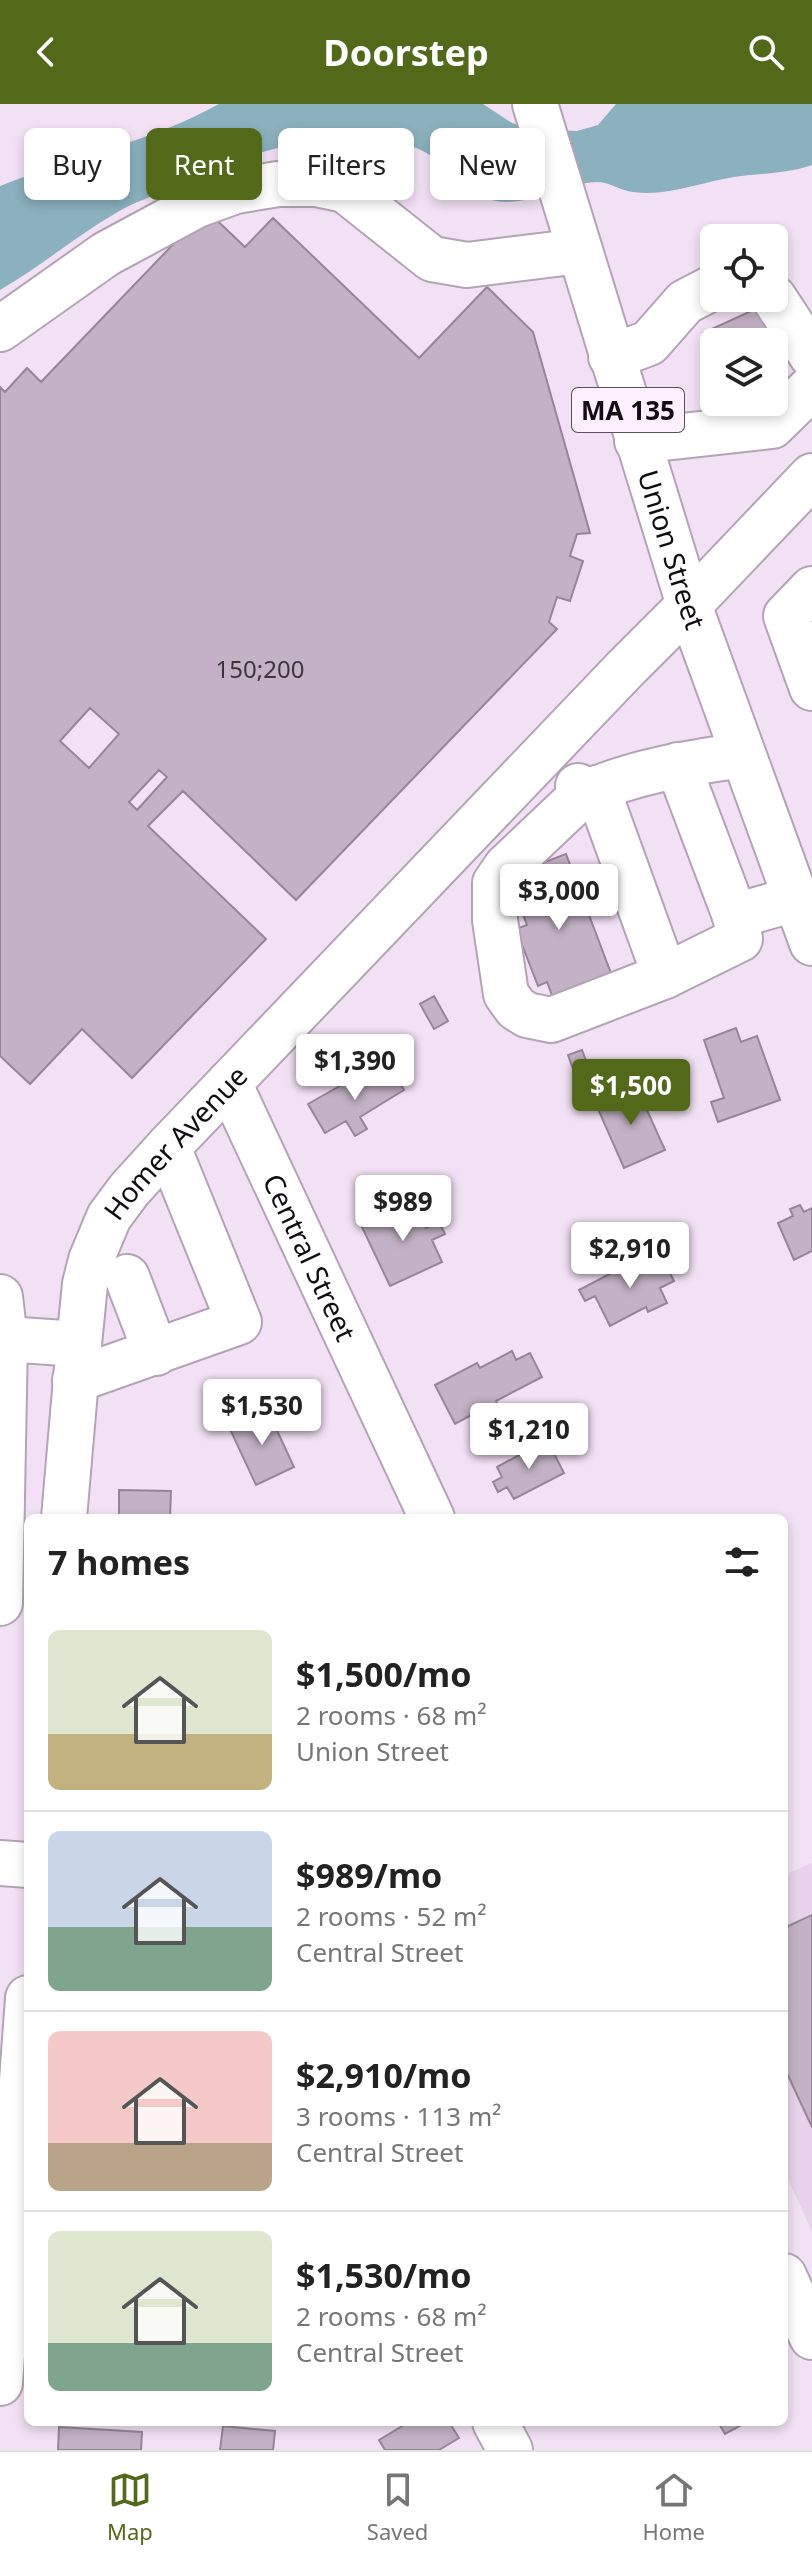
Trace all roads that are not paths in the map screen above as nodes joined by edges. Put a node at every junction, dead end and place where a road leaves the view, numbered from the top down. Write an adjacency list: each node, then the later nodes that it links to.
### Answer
1 (535, 104): 2 (street, Union Street / MA 135)
2 (574, 233): 5 (street); 7 (street, Union Street / MA 135)
3 (700, 294): 7 (street)
4 (783, 312): 6 (street)
5 (0, 329)
6 (812, 356)
7 (611, 357): 9 (street, Union Street / MA 135)
8 (812, 387): 9 (street)
9 (637, 441): 12 (street, Union Street / MA 135)
10 (812, 476): 12 (street, Homer Avenue)
11 (812, 589): 13 (street)
12 (689, 605): 14 (street, Homer Avenue); 15 (street, Union Street / MA 135)
13 (812, 688)
14 (557, 740): 17 (street); 22 (street, Homer Avenue)
15 (742, 755): 16 (street); 18 (street, Union Street / MA 135)
16 (678, 765): 17 (street); 19 (street)
17 (590, 792): 21 (street); 21 (street)
18 (795, 899): 19 (street); 20 (street, Union Street / MA 135)
19 (735, 916): 21 (street)
20 (812, 943)
21 (665, 976)
22 (229, 1083): 23 (street, Homer Avenue); 30 (street, Central Street)
23 (168, 1147): 27 (street); 28 (street, Homer Avenue)
24 (127, 1277): 27 (street)
25 (0, 1297): 26 (street)
26 (5, 1339): 28 (street); 31 (street)
27 (156, 1353): 28 (street)
28 (77, 1362): 29 (street, Homer Avenue)
29 (64, 1514)
30 (430, 1514)
31 (0, 1603)
32 (0, 1863): 33 (street)
33 (24, 1865)
34 (24, 2053): 37 (street)
35 (788, 2285): 36 (street)
36 (812, 2337)
37 (0, 2383)
38 (497, 2426): 39 (street)
39 (510, 2450)

